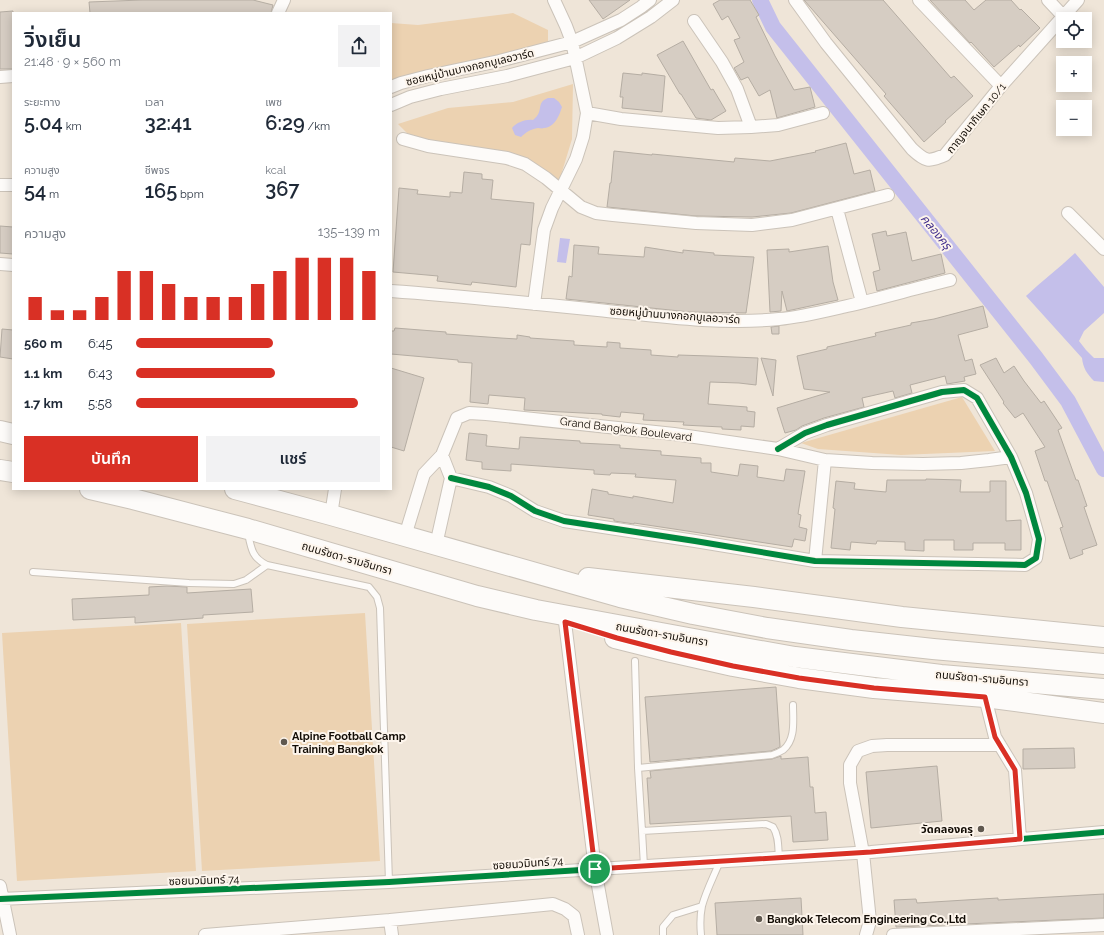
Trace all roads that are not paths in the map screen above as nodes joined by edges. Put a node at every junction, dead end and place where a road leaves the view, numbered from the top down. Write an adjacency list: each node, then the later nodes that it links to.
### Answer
1 (284, 0): 9 (street)
2 (554, 0): 14 (street)
3 (650, 0): 14 (street, ซอยหมู่บ้านบางกอกบูเลอวาร์ด)
4 (673, 0): 15 (street, ซอยหมู่บ้านบางกอกบูเลอวาร์ด)
5 (795, 0): 18 (street, กาญจนาภิเษก 10/1)
6 (919, 0): 18 (street)
7 (1048, 0): 10 (street)
8 (1078, 0): 11 (street, กาญจนาภิเษก 10/1)
9 (278, 12)
10 (1060, 12)
11 (1068, 12)
12 (694, 21): 23 (street)
13 (1056, 25): 18 (street, กาญจนาภิเษก 10/1)
14 (572, 42): 15 (street); 19 (street, ซอยหมู่บ้านบางกอกบูเลอวาร์ด)
15 (576, 58): 20 (street, ซอยหมู่บ้านบางกอกบูเลอวาร์ด); 21 (street)
16 (12, 76): 17 (street)
17 (0, 77)
18 (1001, 86)
19 (392, 87)
20 (392, 105)
21 (587, 113): 23 (street); 27 (street)
22 (823, 113): 23 (street)
23 (751, 127)
24 (403, 139): 27 (street)
25 (0, 185): 26 (street)
26 (12, 185)
27 (560, 190): 29 (street); 37 (street)
28 (888, 195): 29 (street)
29 (837, 209): 36 (street)
30 (1068, 213): 31 (street)
31 (1104, 249)
32 (0, 264): 33 (street)
33 (12, 265)
34 (950, 280): 36 (street, ซอยหมู่บ้านบางกอกบูเลอวาร์ด)
35 (392, 291): 37 (street, ซอยหมู่บ้านบางกอกบูเลอวาร์ด)
36 (862, 302): 37 (street, ซอยหมู่บ้านบางกอกบูเลอวาร์ด)
37 (534, 304)
38 (0, 431): 39 (main road)
39 (12, 434)
40 (778, 449): 41 (street, Grand Bangkok Boulevard); 42 (street); 43 (street, Grand Bangkok Boulevard)
41 (442, 455): 46 (street); 53 (street, Grand Bangkok Boulevard)
42 (1011, 457): 43 (street, Grand Bangkok Boulevard); 55 (street)
43 (824, 460): 55 (street)
44 (0, 470): 45 (main road)
45 (12, 472)
46 (451, 478): 54 (street); 55 (street)
47 (94, 490): 52 (main road, ถนนรัชดา-รามอินทรา)
48 (242, 490): 50 (main road)
49 (335, 490): 51 (street)
50 (262, 493): 51 (main road)
51 (331, 515): 53 (main road)
52 (248, 529): 56 (lane); 59 (main road, ถนนรัชดา-รามอินทรา)
53 (405, 536): 54 (main road)
54 (436, 545): 58 (main road)
55 (815, 561)
56 (267, 566): 57 (lane); 78 (lane)
57 (33, 572)
58 (533, 572): 61 (main road); 63 (main road)
59 (536, 610): 60 (main road); 64 (main road, ถนนรัชดา-รามอินทรา)
60 (565, 622): 65 (main road); 77 (street)
61 (1104, 637)
62 (635, 661): 69 (lane)
63 (1104, 664)
64 (1104, 689)
65 (985, 697): 67 (main road); 68 (street)
66 (793, 705): 69 (lane)
67 (1104, 713)
68 (1000, 745): 72 (street); 73 (street)
69 (638, 768): 70 (lane)
70 (642, 831): 74 (lane); 76 (lane)
71 (1104, 832): 72 (street, ซอยนวมินทร์ 74)
72 (1020, 839): 73 (street, ซอยนวมินทร์ 74)
73 (863, 853): 74 (street, ซอยนวมินทร์ 74); 91 (street)
74 (779, 858): 75 (street, ซอยนวมินทร์ 74)
75 (720, 861): 76 (street, ซอยนวมินทร์ 74); 81 (lane)
76 (644, 866): 77 (street, ซอยนวมินทร์ 74)
77 (595, 869): 78 (street, ซอยนวมินทร์ 74); 88 (street)
78 (389, 882): 80 (street, ซอยนวมินทร์ 74)
79 (0, 886): 80 (street)
80 (1, 898): 84 (street)
81 (702, 906): 89 (lane); 90 (lane)
82 (390, 920): 85 (street); 86 (street); 87 (street)
83 (1104, 925): 92 (street)
84 (10, 935)
85 (205, 935)
86 (392, 935)
87 (578, 935)
88 (607, 935)
89 (663, 935)
90 (701, 935)
91 (866, 935)
92 (893, 935)

